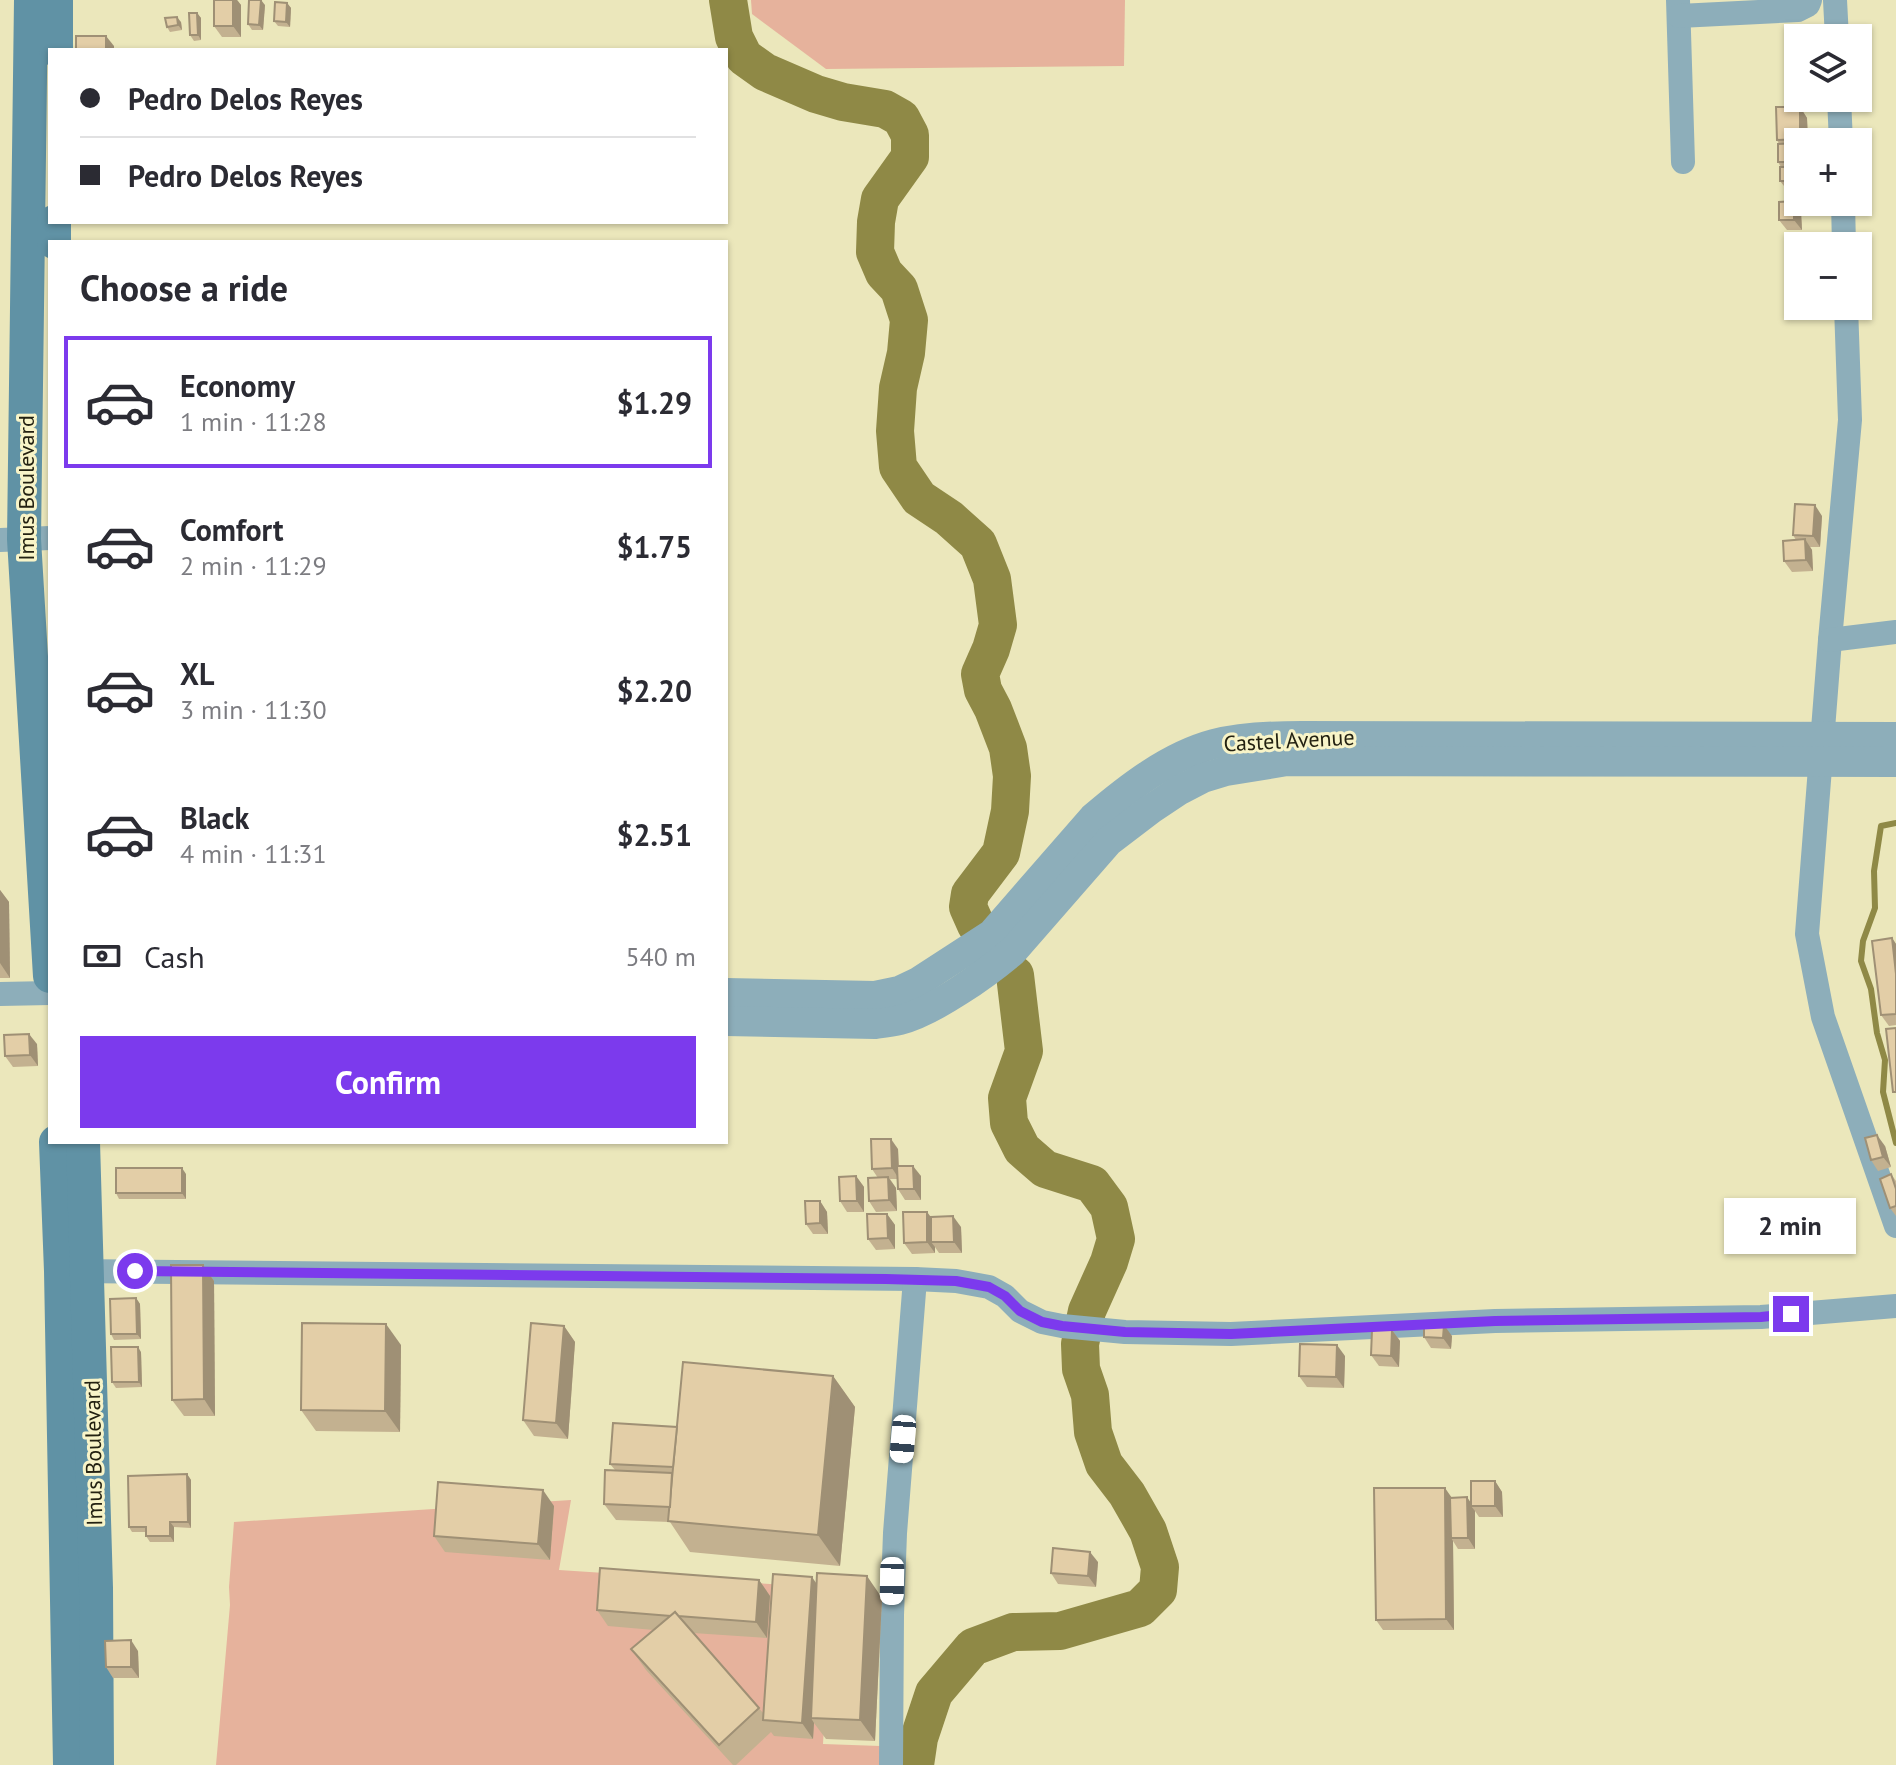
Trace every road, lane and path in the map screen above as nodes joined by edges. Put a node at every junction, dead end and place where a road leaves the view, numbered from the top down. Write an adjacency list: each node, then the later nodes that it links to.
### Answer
1 (31, 0): 10 (main road, Imus Boulevard)
2 (56, 0): 7 (main road)
3 (1810, 0): 5 (street)
4 (1835, 0): 6 (street)
5 (1679, 8): 8 (street)
6 (1836, 24)
7 (56, 48)
8 (1683, 162)
9 (1846, 320): 12 (street)
10 (25, 539): 16 (main road, Imus Boulevard)
11 (1896, 632): 12 (street)
12 (1830, 640): 14 (street)
13 (1896, 737): 14 (street, Castel Avenue)
14 (1822, 749): 15 (street, Castel Avenue); 18 (street, Castel Avenue); 20 (street, Castel Avenue); 23 (street)
15 (1896, 762)
16 (48, 941)
17 (48, 993): 19 (street)
18 (728, 993)
19 (0, 994)
20 (728, 1021)
21 (56, 1144): 24 (main road, Imus Boulevard)
22 (83, 1144): 24 (main road, Imus Boulevard)
23 (1896, 1226)
24 (74, 1271): 25 (street); 27 (main road, Imus Boulevard); 28 (main road, Imus Boulevard)
25 (915, 1279): 26 (street); 29 (street)
26 (1896, 1306)
27 (70, 1765)
28 (97, 1765)
29 (891, 1765)

